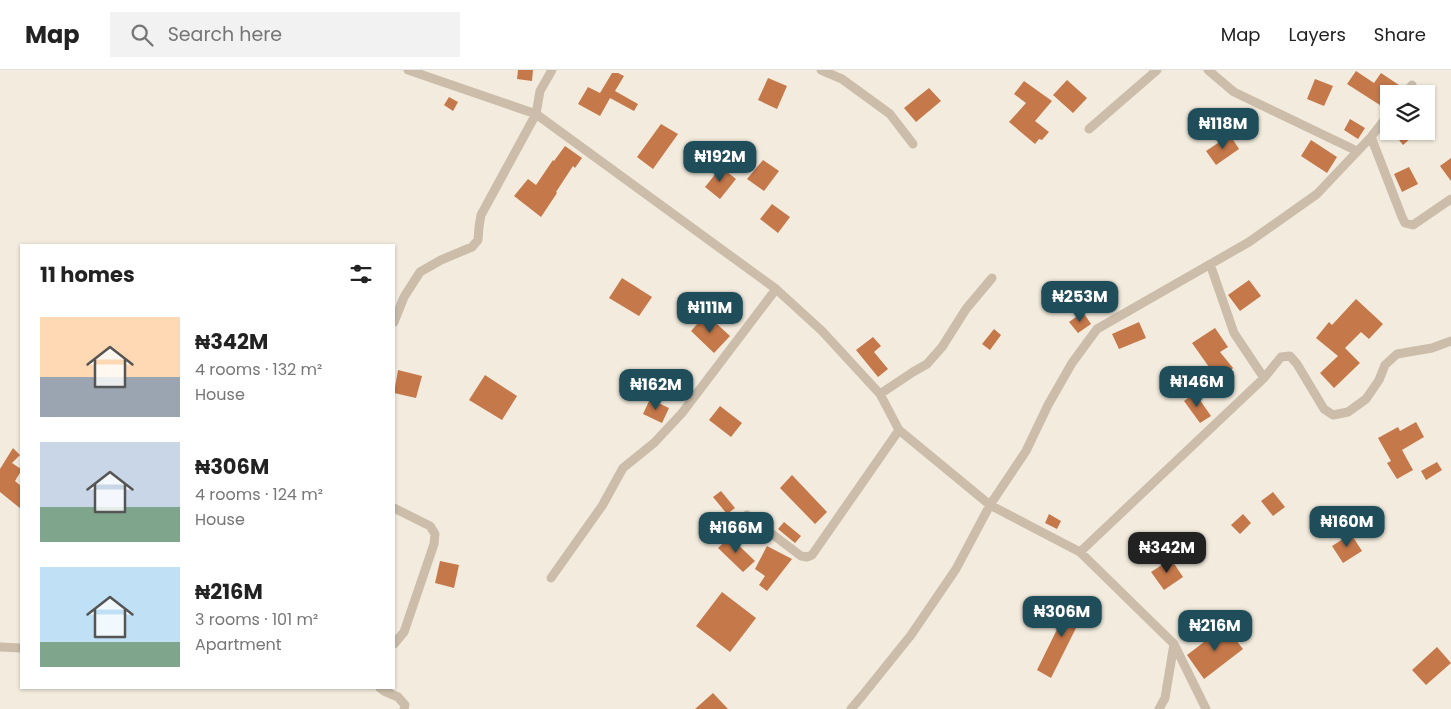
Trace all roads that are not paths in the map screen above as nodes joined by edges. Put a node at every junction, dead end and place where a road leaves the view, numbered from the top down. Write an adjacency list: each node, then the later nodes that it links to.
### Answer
1 (412, 70): 8 (street)
2 (552, 70): 8 (street)
3 (821, 70): 12 (street)
4 (1142, 70): 7 (street)
5 (1157, 70): 7 (street)
6 (1208, 70): 13 (street)
7 (1150, 77): 10 (street)
8 (536, 114): 17 (street); 18 (street)
9 (1380, 125): 11 (street)
10 (1089, 129)
11 (1370, 137): 13 (street); 14 (street)
12 (913, 144)
13 (1357, 151): 15 (street)
14 (1451, 199)
15 (1210, 264): 20 (street); 23 (street)
16 (992, 278): 21 (street)
17 (776, 288): 21 (street); 27 (street)
18 (395, 320)
19 (1451, 341): 20 (street)
20 (1264, 378): 26 (street)
21 (880, 394): 22 (street)
22 (899, 430): 23 (street); 25 (street)
23 (990, 505): 26 (street); 34 (street)
24 (395, 508): 28 (street)
25 (747, 515)
26 (1080, 552): 29 (street)
27 (551, 578)
28 (395, 643)
29 (1174, 644): 35 (street); 36 (street)
30 (0, 647): 31 (street)
31 (20, 648)
32 (381, 689): 33 (street)
33 (404, 709)
34 (851, 709)
35 (1159, 709)
36 (1206, 709)

